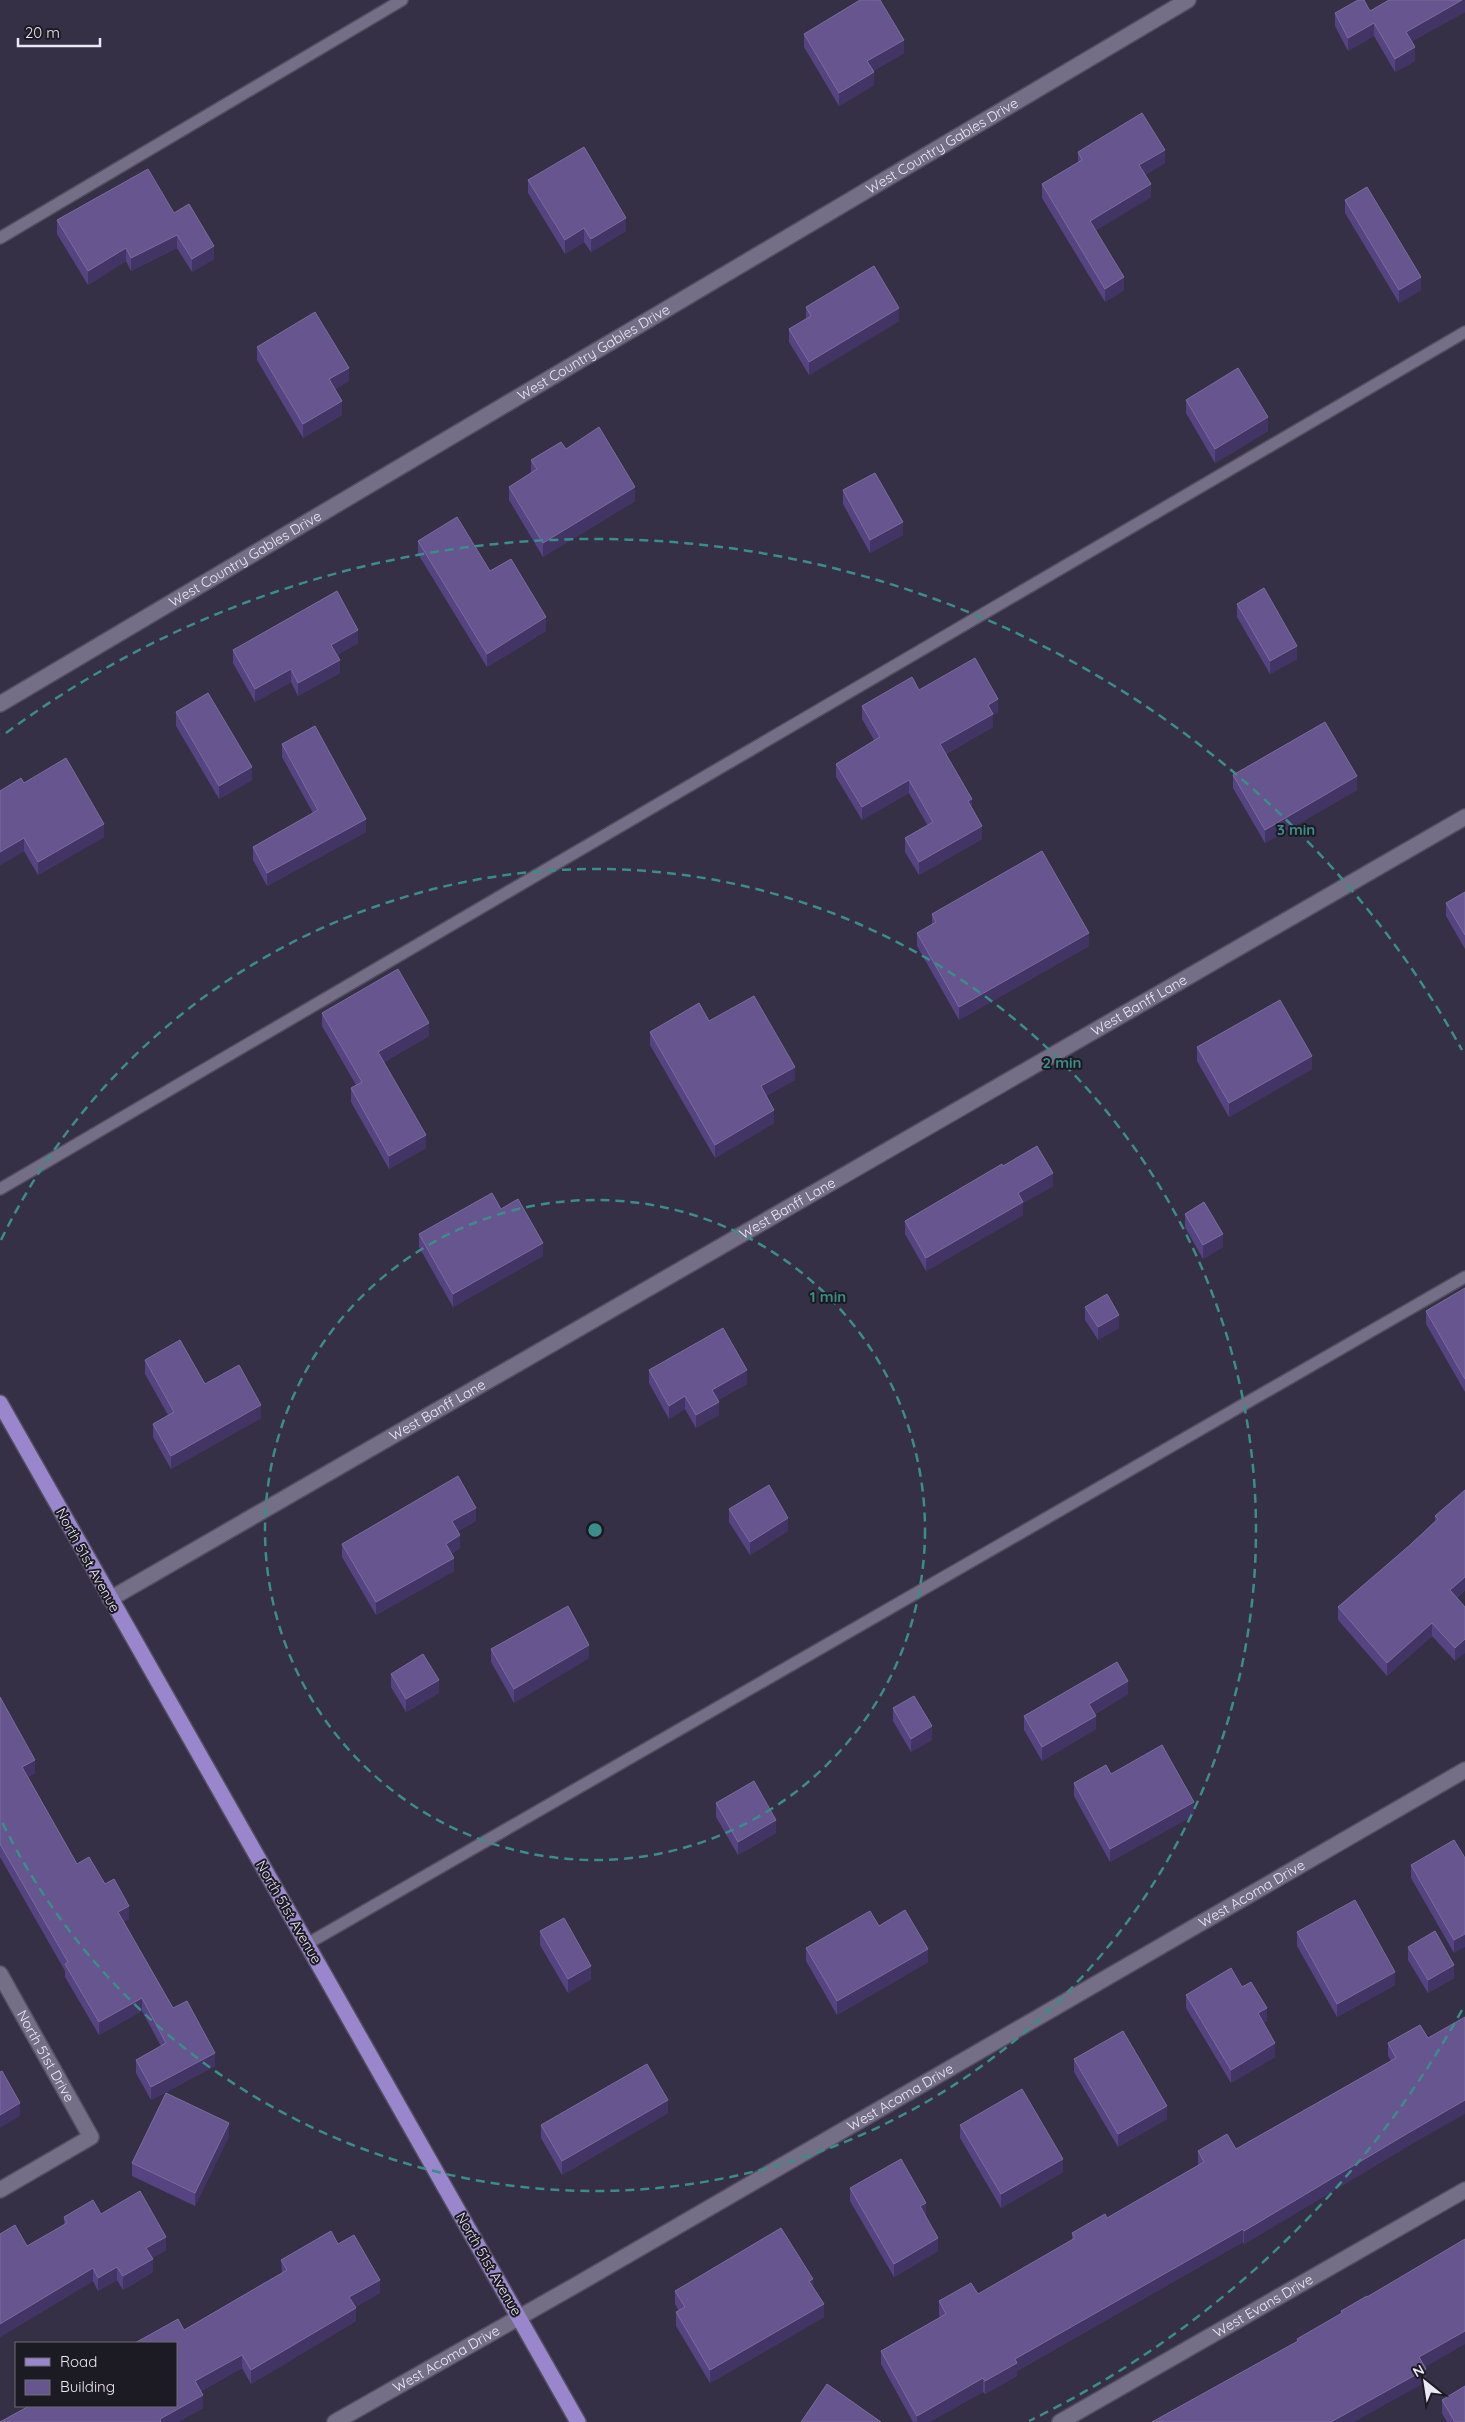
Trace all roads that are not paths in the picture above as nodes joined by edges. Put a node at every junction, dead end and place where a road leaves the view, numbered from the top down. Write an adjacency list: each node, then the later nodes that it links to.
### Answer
1 (402, 0): 3 (lane)
2 (1188, 0): 5 (street, West Country Gables Drive)
3 (0, 238)
4 (1465, 332): 7 (lane)
5 (0, 704)
6 (1465, 816): 10 (street, West Banff Lane)
7 (0, 1189)
8 (1465, 1277): 12 (lane)
9 (0, 1402): 10 (main road, North 51st Avenue)
10 (110, 1599): 12 (main road, North 51st Avenue)
11 (1465, 1770): 16 (street, West Acoma Drive)
12 (307, 1944): 16 (main road, North 51st Avenue)
13 (0, 1974): 14 (street, North 51st Drive)
14 (0, 2190)
15 (1465, 2190): 19 (street, West Evans Drive)
16 (519, 2317): 17 (street, West Acoma Drive); 18 (main road, North 51st Avenue)
17 (335, 2422)
18 (578, 2422)
19 (1060, 2422)

